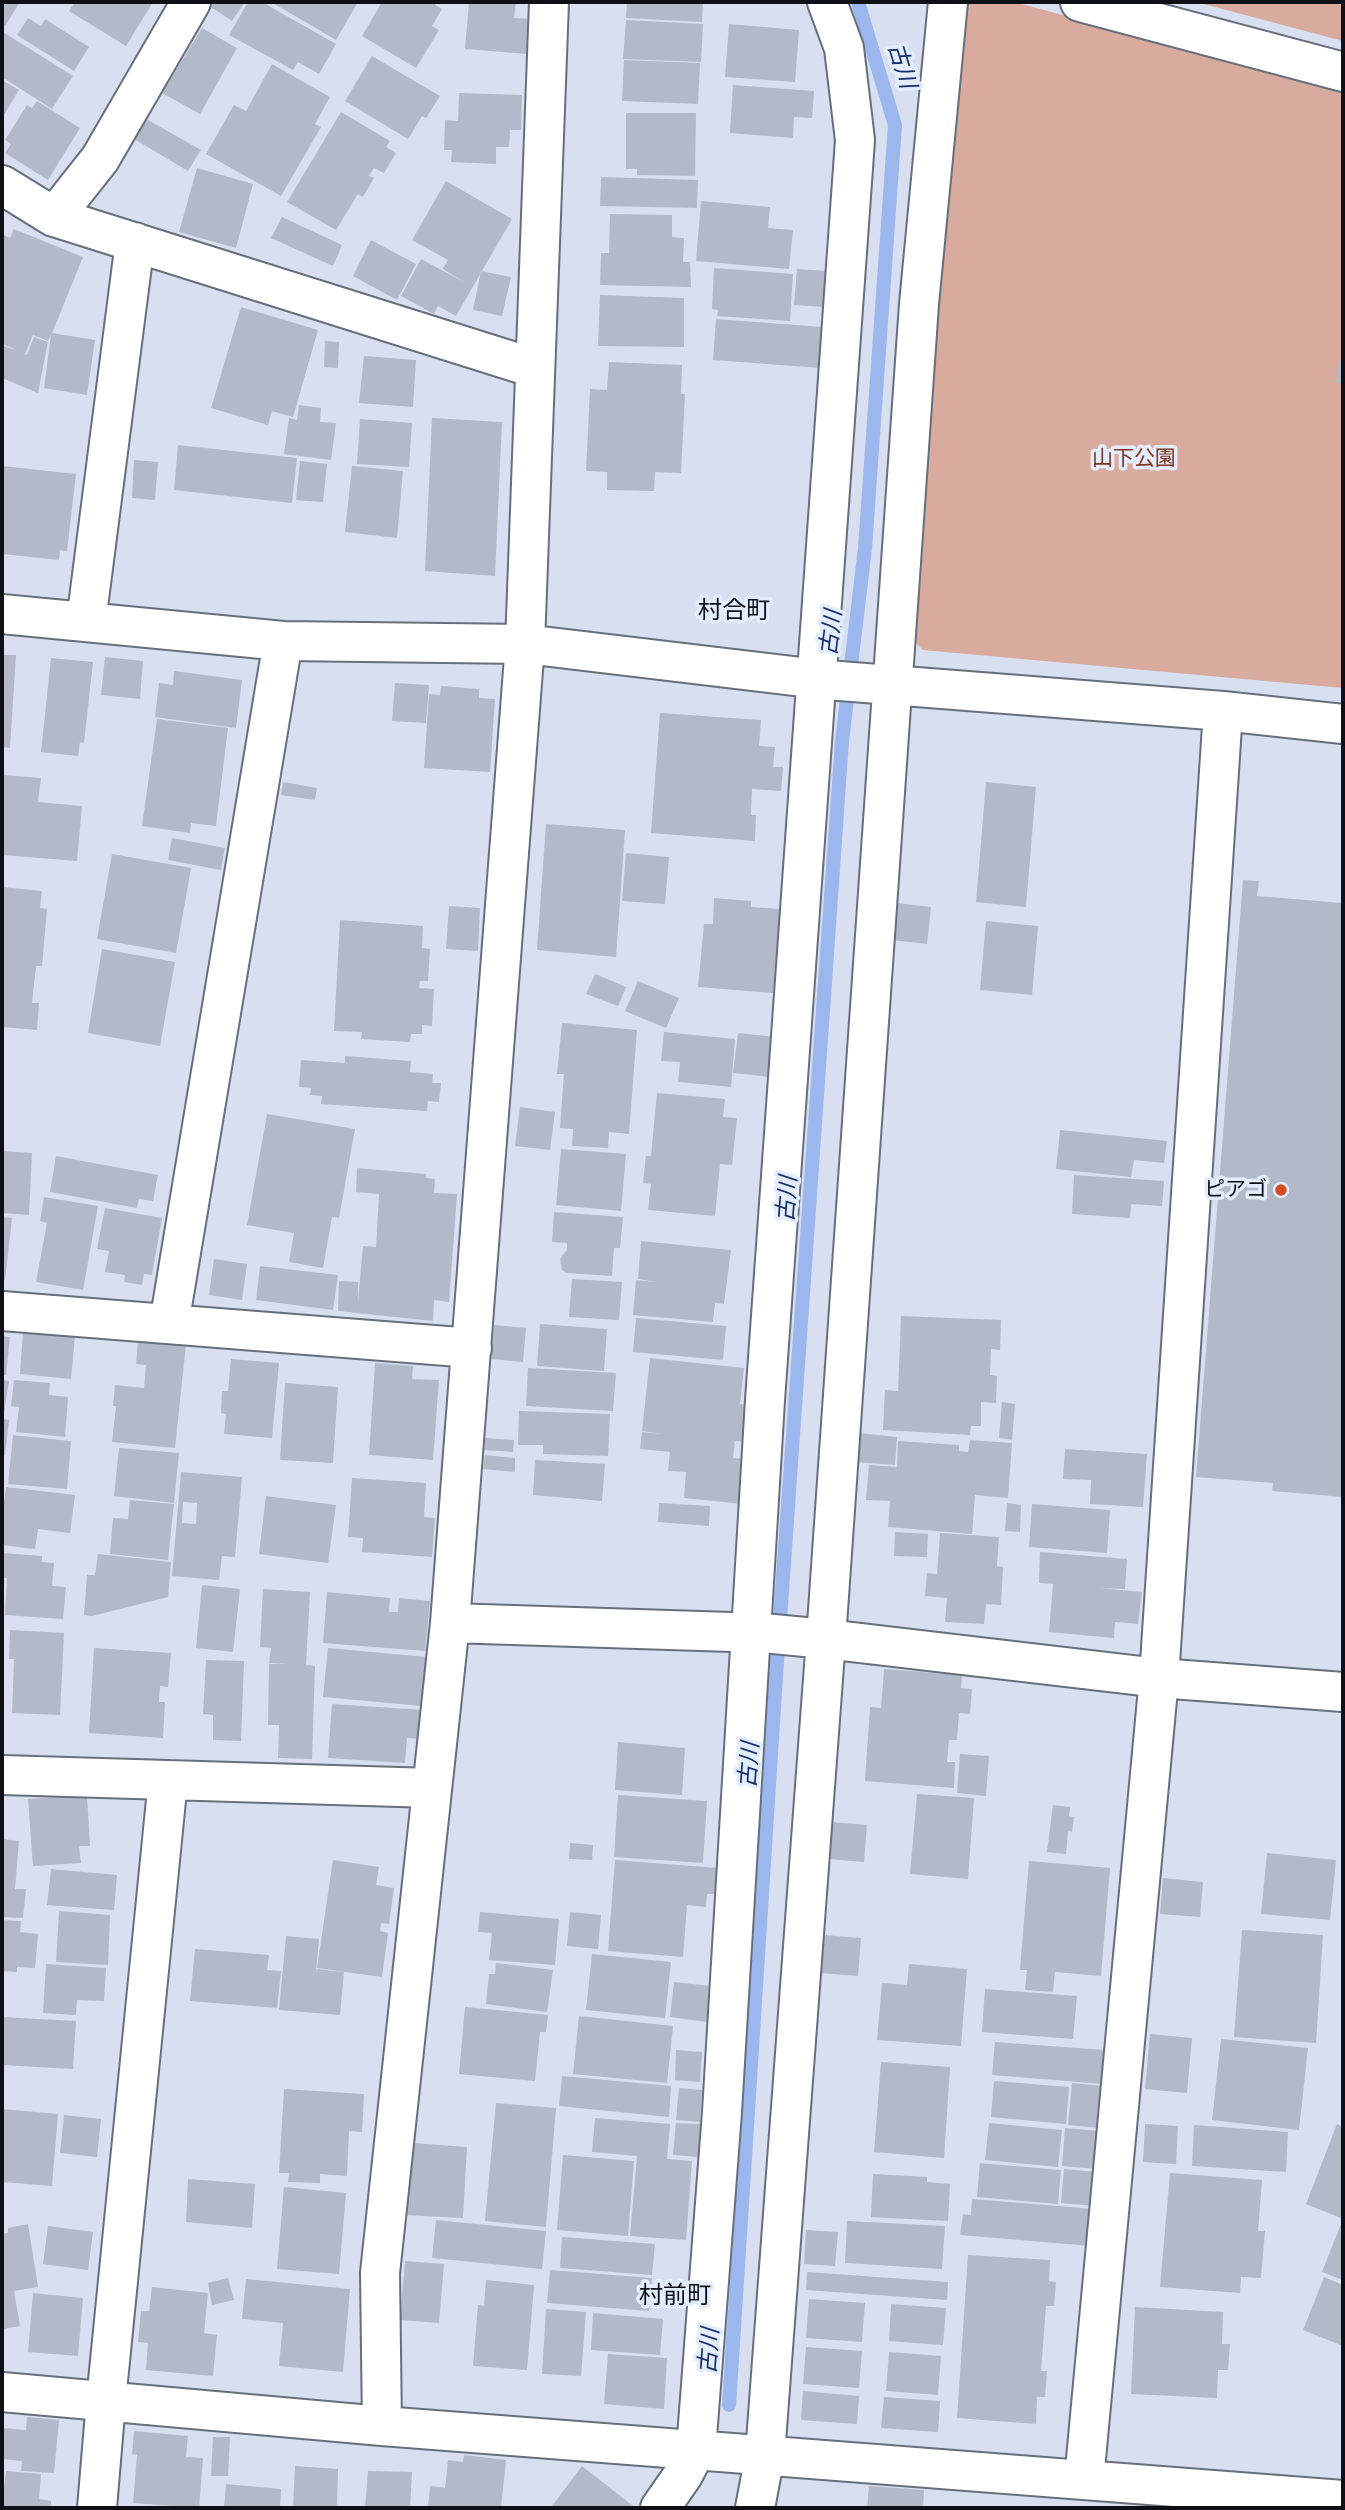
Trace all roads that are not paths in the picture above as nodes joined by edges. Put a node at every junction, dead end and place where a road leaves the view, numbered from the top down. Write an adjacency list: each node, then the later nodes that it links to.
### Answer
1 (191, 2): 8 (street)
2 (549, 2): 10 (street)
3 (828, 2): 15 (street)
4 (948, 2): 16 (street)
5 (1080, 2): 6 (street)
6 (1343, 72)
7 (2, 185): 8 (street)
8 (54, 216): 9 (street)
9 (135, 242): 10 (street); 12 (street)
10 (534, 369): 14 (street)
11 (2, 614): 12 (street)
12 (86, 622): 13 (street)
13 (283, 641): 14 (street); 20 (street)
14 (525, 644): 15 (street); 21 (street)
15 (822, 679): 16 (street); 23 (street)
16 (886, 685): 17 (street); 24 (street)
17 (1223, 711): 18 (street); 25 (street)
18 (1343, 724)
19 (2, 1311): 20 (street)
20 (169, 1324): 21 (street)
21 (472, 1348): 22 (street)
22 (450, 1623): 23 (street); 29 (street)
23 (757, 1633): 24 (street); 33 (street)
24 (819, 1638): 25 (street); 34 (street)
25 (1159, 1678): 26 (street); 35 (street)
26 (1343, 1692)
27 (2, 1775): 28 (street)
28 (168, 1780): 29 (street); 31 (street)
29 (432, 1788): 32 (street)
30 (2, 2392): 31 (street)
31 (106, 2401): 32 (street); 37 (street)
32 (382, 2426): 33 (street)
33 (695, 2450): 34 (street); 38 (street)
34 (765, 2455): 35 (street); 39 (street)
35 (1084, 2480): 36 (street)
36 (1343, 2500)
37 (97, 2508)
38 (660, 2508)
39 (755, 2508)

